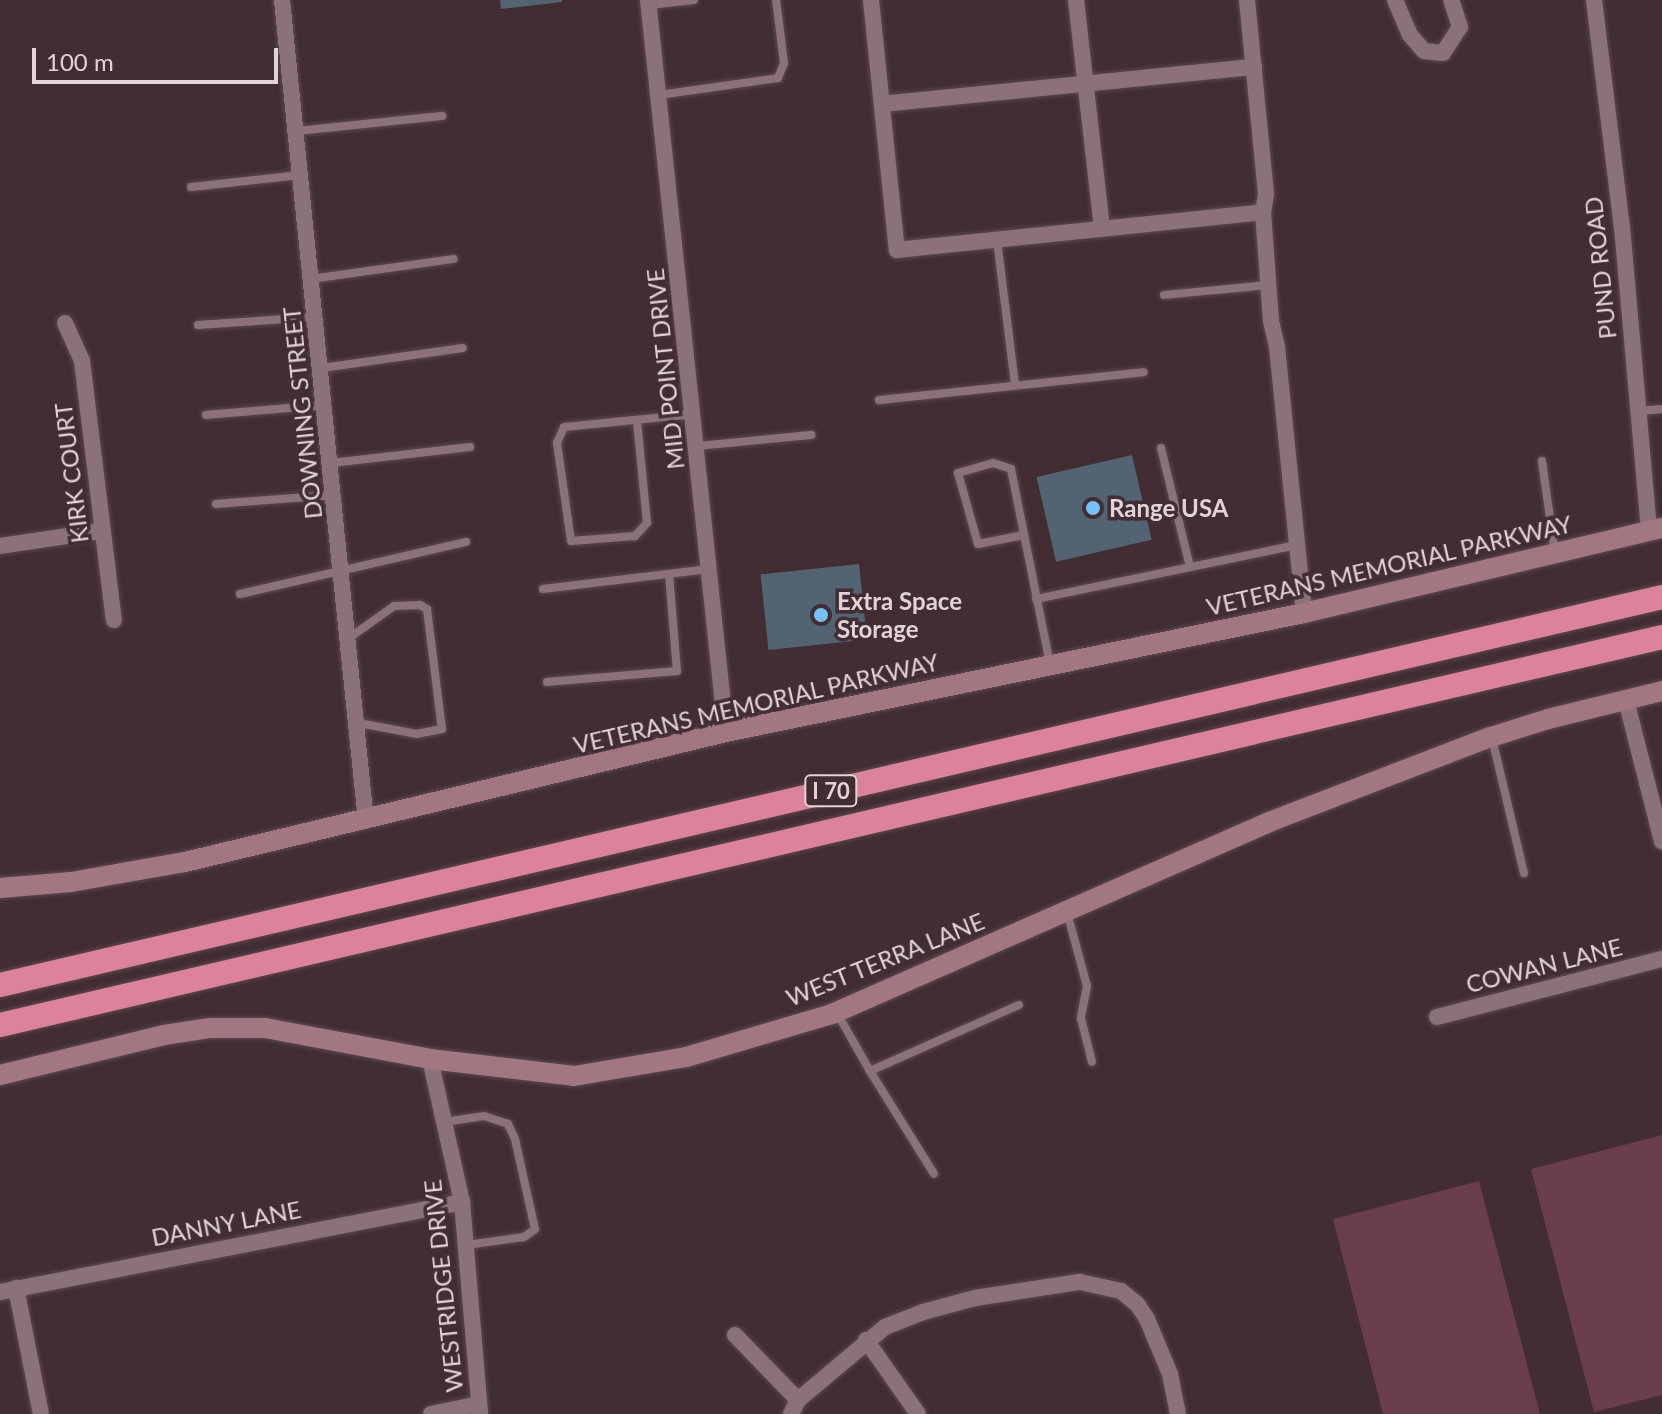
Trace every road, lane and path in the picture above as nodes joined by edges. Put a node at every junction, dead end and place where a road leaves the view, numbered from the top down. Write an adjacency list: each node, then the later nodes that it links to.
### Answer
1 (282, 0): 16 (street, DOWNING STREET)
2 (694, 0): 10 (lane)
3 (776, 0): 13 (lane)
4 (871, 0): 14 (street)
5 (1076, 0): 12 (street)
6 (1247, 0): 11 (street)
7 (1395, 0): 8 (street)
8 (1451, 0)
9 (1594, 0): 36 (street, PUND ROAD)
10 (648, 3): 13 (street, MID POINT DRIVE)
11 (1254, 67): 12 (street); 19 (street)
12 (1085, 84): 14 (street); 20 (street)
13 (659, 95): 37 (street, MID POINT DRIVE)
14 (882, 104): 21 (street)
15 (442, 116): 16 (lane)
16 (296, 131): 17 (street, DOWNING STREET)
17 (301, 175): 18 (lane); 23 (street, DOWNING STREET)
18 (191, 187)
19 (1263, 212): 20 (street); 24 (street)
20 (1102, 229): 21 (street)
21 (997, 240): 32 (lane)
22 (454, 259): 23 (lane)
23 (311, 279): 26 (street, DOWNING STREET)
24 (1267, 285): 25 (lane); 52 (street)
25 (1164, 295)
26 (316, 316): 28 (lane); 30 (street, DOWNING STREET)
27 (65, 323): 49 (street, KIRK COURT)
28 (198, 325)
29 (463, 348): 30 (lane)
30 (322, 368): 34 (street, DOWNING STREET)
31 (1144, 372): 32 (lane)
32 (1015, 385): 33 (lane)
33 (879, 400)
34 (325, 405): 38 (lane); 45 (street, DOWNING STREET)
35 (1662, 409): 36 (lane)
36 (1638, 411): 48 (street, PUND ROAD)
37 (695, 414): 39 (lane); 41 (street, MID POINT DRIVE)
38 (206, 415)
39 (637, 421): 39 (lane)
40 (811, 435): 41 (lane)
41 (698, 446): 56 (street, MID POINT DRIVE)
42 (470, 447): 45 (lane)
43 (1161, 448): 55 (lane)
44 (1542, 461): 54 (lane)
45 (331, 463): 46 (street, DOWNING STREET)
46 (334, 495): 47 (lane); 57 (street, DOWNING STREET)
47 (216, 504)
48 (1655, 530): 54 (street, VETERANS MEMORIAL PARKWAY)
49 (101, 531): 53 (street); 64 (street, KIRK COURT)
50 (1024, 535): 50 (lane); 62 (lane)
51 (466, 542): 57 (lane)
52 (1296, 545): 55 (lane); 63 (street)
53 (0, 546)
54 (1555, 554): 63 (street, VETERANS MEMORIAL PARKWAY)
55 (1190, 567): 62 (lane)
56 (710, 569): 58 (lane); 72 (street, MID POINT DRIVE)
57 (342, 570): 60 (lane); 66 (street, DOWNING STREET)
58 (669, 574): 59 (lane); 68 (lane)
59 (543, 589)
60 (240, 594)
61 (1662, 597): 80 (highway, I 70)
62 (1036, 599): 67 (lane)
63 (1304, 613): 67 (street, VETERANS MEMORIAL PARKWAY)
64 (114, 620)
65 (1662, 637): 84 (highway, I 70)
66 (349, 638): 71 (street, DOWNING STREET); 71 (lane)
67 (1050, 665): 72 (street, VETERANS MEMORIAL PARKWAY)
68 (547, 682)
69 (1662, 691): 70 (street, WEST TERRA LANE)
70 (1626, 700): 73 (street, WEST TERRA LANE); 75 (street)
71 (359, 723): 74 (street, DOWNING STREET)
72 (726, 732): 74 (street, VETERANS MEMORIAL PARKWAY)
73 (1491, 737): 76 (lane); 78 (street, WEST TERRA LANE)
74 (366, 821): 77 (street, VETERANS MEMORIAL PARKWAY)
75 (1662, 841)
76 (1524, 873)
77 (0, 888)
78 (1067, 911): 82 (street, WEST TERRA LANE); 86 (lane)
79 (1662, 959): 83 (street, COWAN LANE)
80 (0, 985)
81 (1019, 1005): 87 (lane)
82 (837, 1012): 85 (street, WEST TERRA LANE); 87 (lane)
83 (1437, 1017)
84 (0, 1025)
85 (430, 1059): 88 (street, WEST TERRA LANE); 89 (street, WESTRIDGE DRIVE)
86 (1092, 1062)
87 (870, 1071): 90 (lane)
88 (0, 1075)
89 (444, 1122): 91 (street, WESTRIDGE DRIVE); 92 (lane)
90 (934, 1174)
91 (462, 1202): 92 (street, WESTRIDGE DRIVE); 93 (street, DANNY LANE)
92 (466, 1245): 97 (street, WESTRIDGE DRIVE)
93 (8, 1290): 98 (street)
94 (735, 1335): 96 (street)
95 (866, 1340): 96 (street); 100 (street); 101 (street)
96 (795, 1407)
97 (480, 1409): 99 (street)
98 (41, 1414)
99 (431, 1414)
100 (918, 1414)
101 (1178, 1414)

